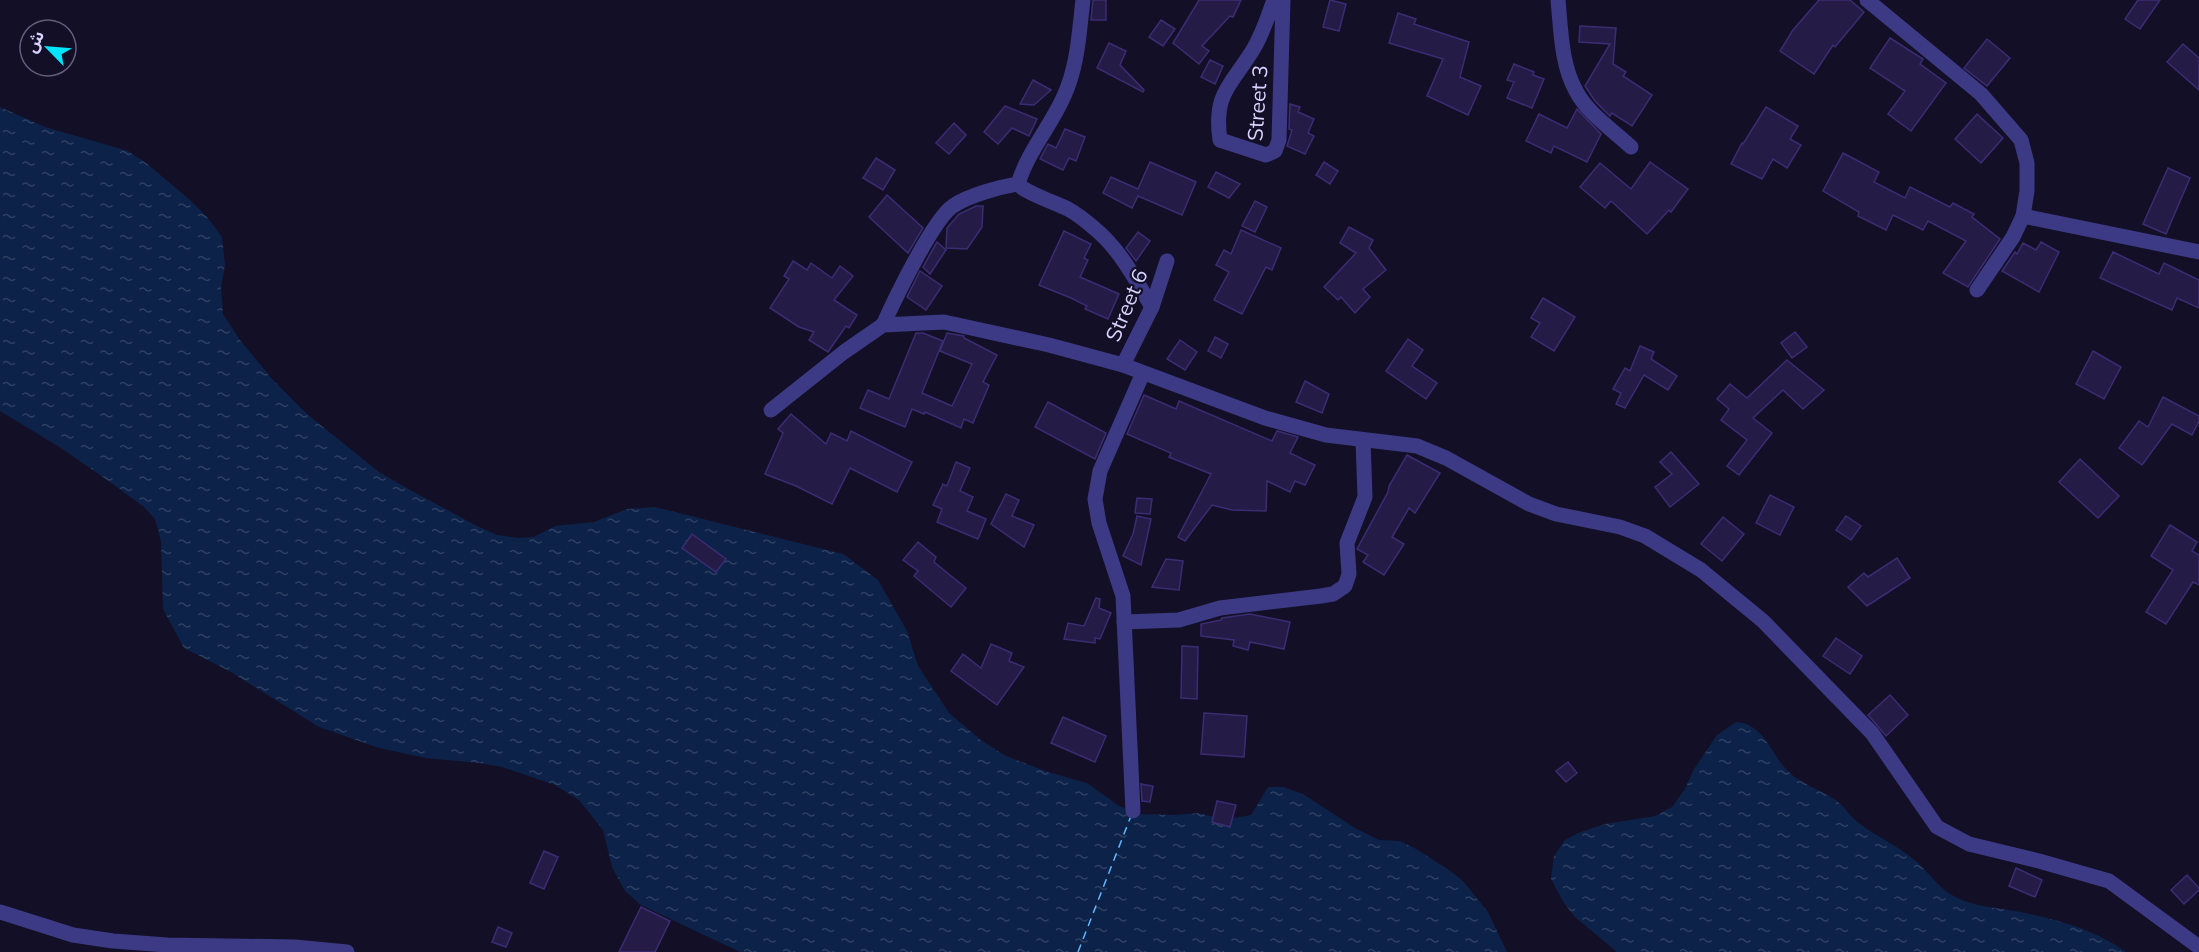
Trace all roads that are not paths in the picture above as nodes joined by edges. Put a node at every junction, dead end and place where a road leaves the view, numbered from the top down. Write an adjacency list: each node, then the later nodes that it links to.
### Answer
1 (1083, 0): 7 (street)
2 (1274, 0): 3 (street, Street 3)
3 (1283, 0)
4 (1558, 0): 6 (street)
5 (1867, 0): 8 (street)
6 (1631, 147)
7 (1018, 184): 12 (street); 13 (street)
8 (2023, 216): 9 (street); 11 (street)
9 (2199, 252)
10 (1167, 261): 12 (street, Street 6)
11 (1977, 290)
12 (1152, 307): 14 (street, Street 6)
13 (883, 326): 14 (street); 16 (street)
14 (1123, 365): 15 (street)
15 (1143, 372): 17 (street); 18 (street)
16 (771, 410)
17 (1363, 440): 18 (street); 21 (street)
18 (1124, 622): 19 (street)
19 (1133, 811)
20 (0, 912): 22 (street)
21 (2199, 946)
22 (347, 952)

